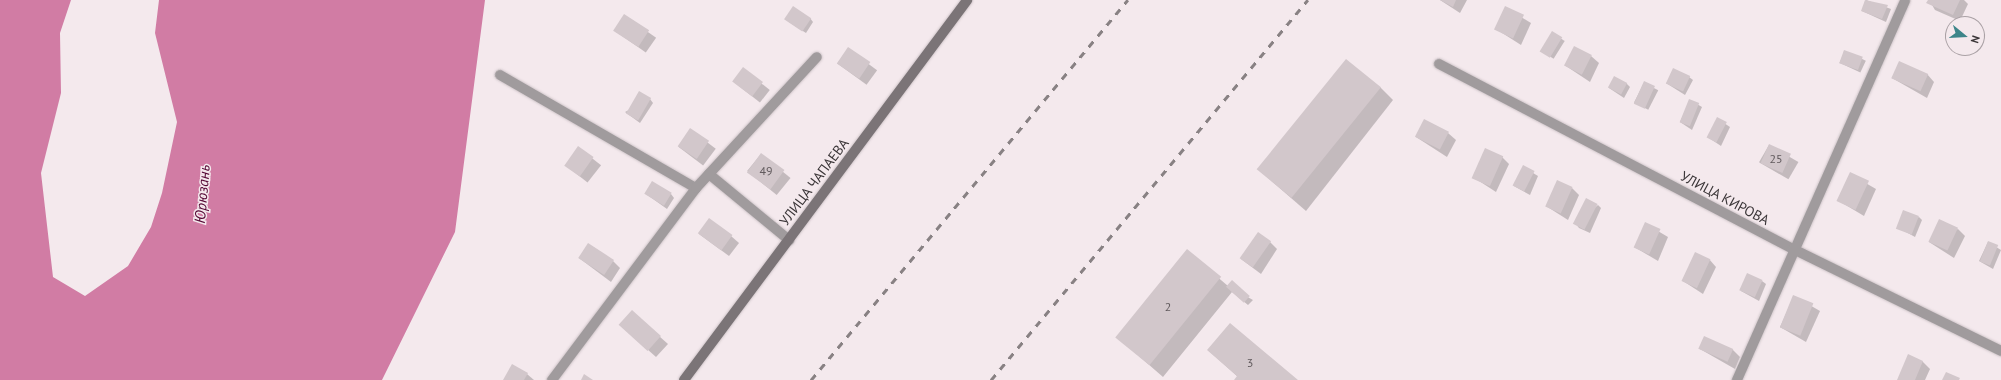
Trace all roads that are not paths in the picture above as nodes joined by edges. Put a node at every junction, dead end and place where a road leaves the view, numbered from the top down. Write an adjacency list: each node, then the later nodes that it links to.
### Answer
1 (967, 0): 8 (main road, УЛИЦА ЧАПАЕВА)
2 (1905, 0): 9 (street)
3 (817, 57): 6 (street)
4 (1439, 64): 9 (street, УЛИЦА КИРОВА)
5 (500, 74): 7 (street)
6 (709, 174): 7 (street); 8 (street)
7 (696, 188): 11 (street)
8 (789, 240): 12 (main road, УЛИЦА ЧАПАЕВА)
9 (1793, 249): 10 (street, УЛИЦА КИРОВА); 13 (street)
10 (2001, 351)
11 (552, 380)
12 (684, 380)
13 (1737, 380)

